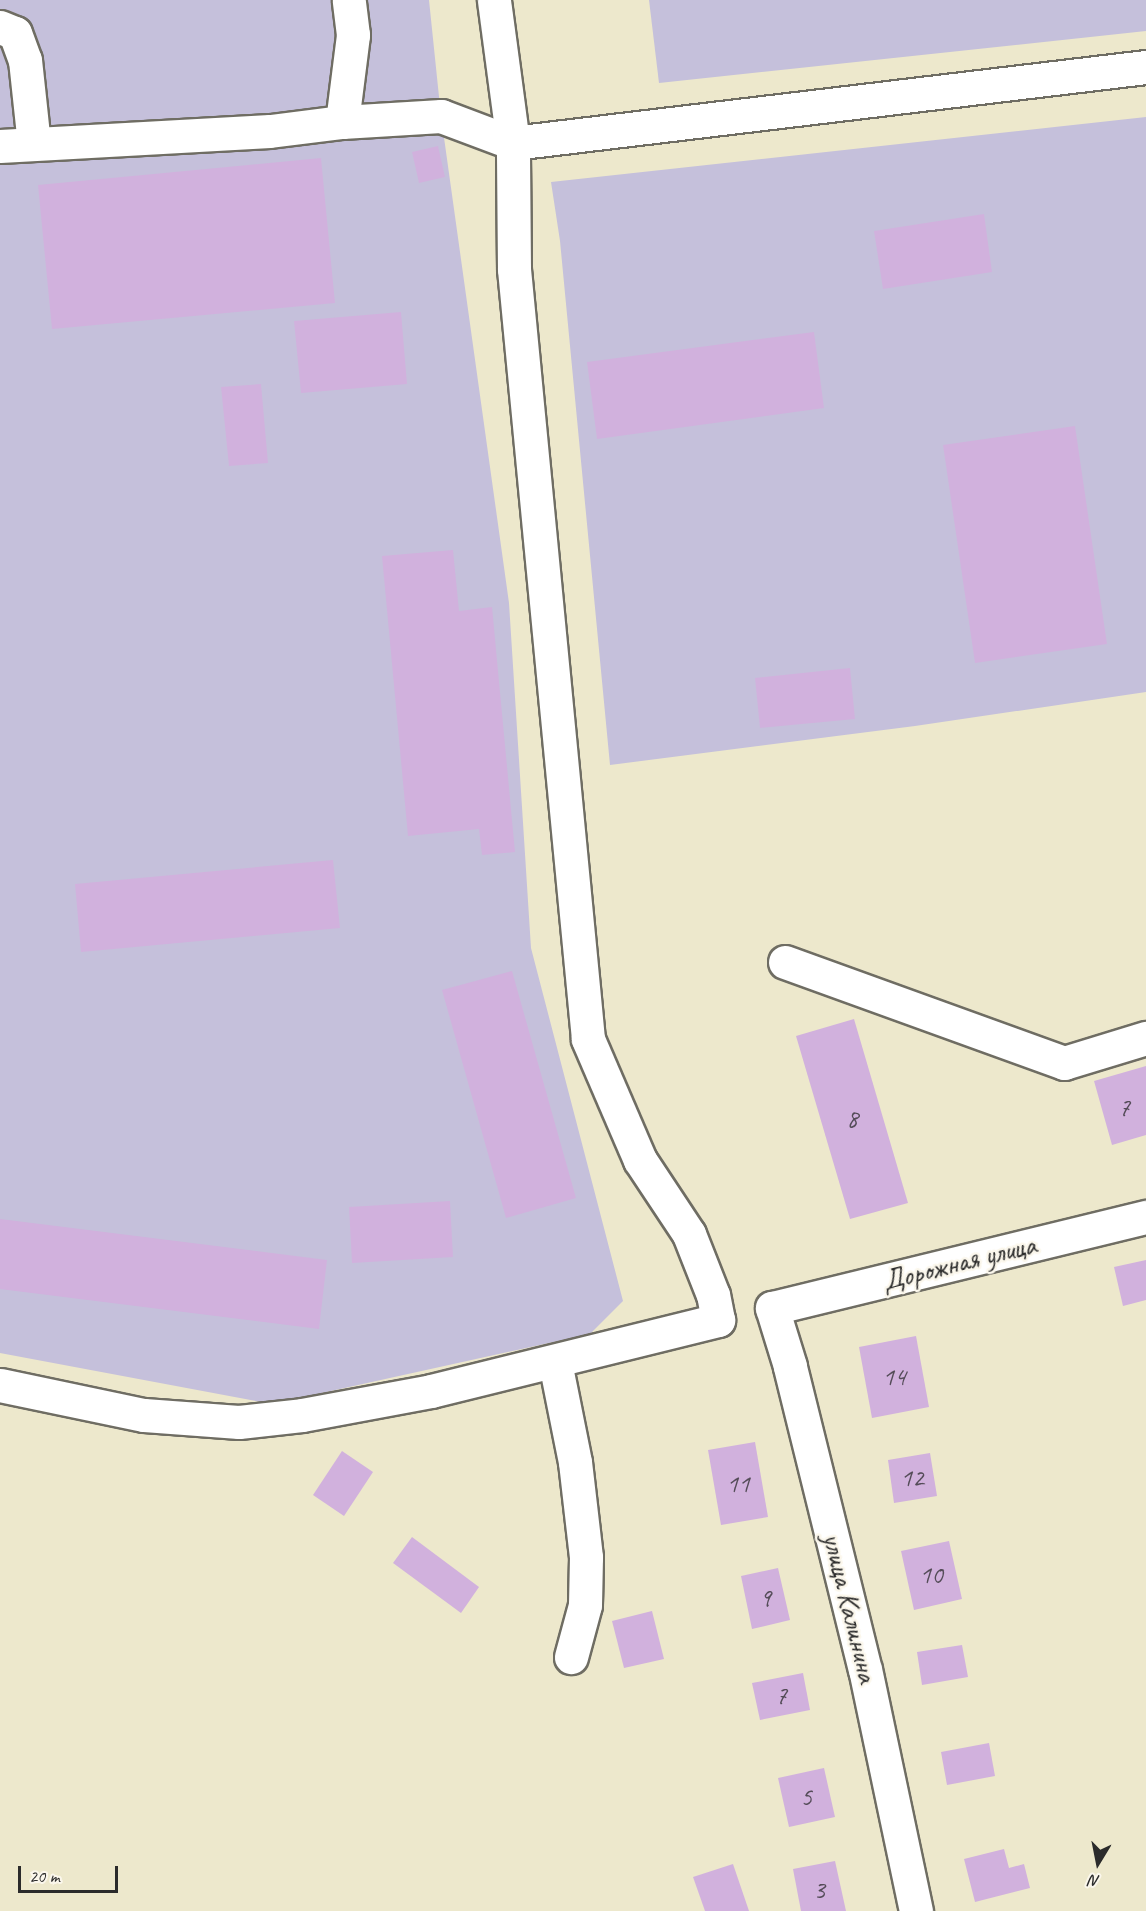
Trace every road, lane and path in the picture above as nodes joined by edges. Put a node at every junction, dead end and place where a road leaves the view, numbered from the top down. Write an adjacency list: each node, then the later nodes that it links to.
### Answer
1 (349, 0): 5 (street)
2 (494, 0): 6 (street)
3 (0, 27): 7 (street)
4 (1146, 67): 6 (street)
5 (342, 122): 6 (street); 7 (street)
6 (513, 143): 13 (street)
7 (34, 144): 8 (street)
8 (0, 146)
9 (785, 962): 10 (street)
10 (1146, 1038)
11 (1146, 1217): 12 (street, Дорожная улица)
12 (772, 1308): 16 (street, улица Калинина)
13 (555, 1362): 14 (street); 15 (street)
14 (0, 1384)
15 (571, 1657)
16 (915, 1911)

